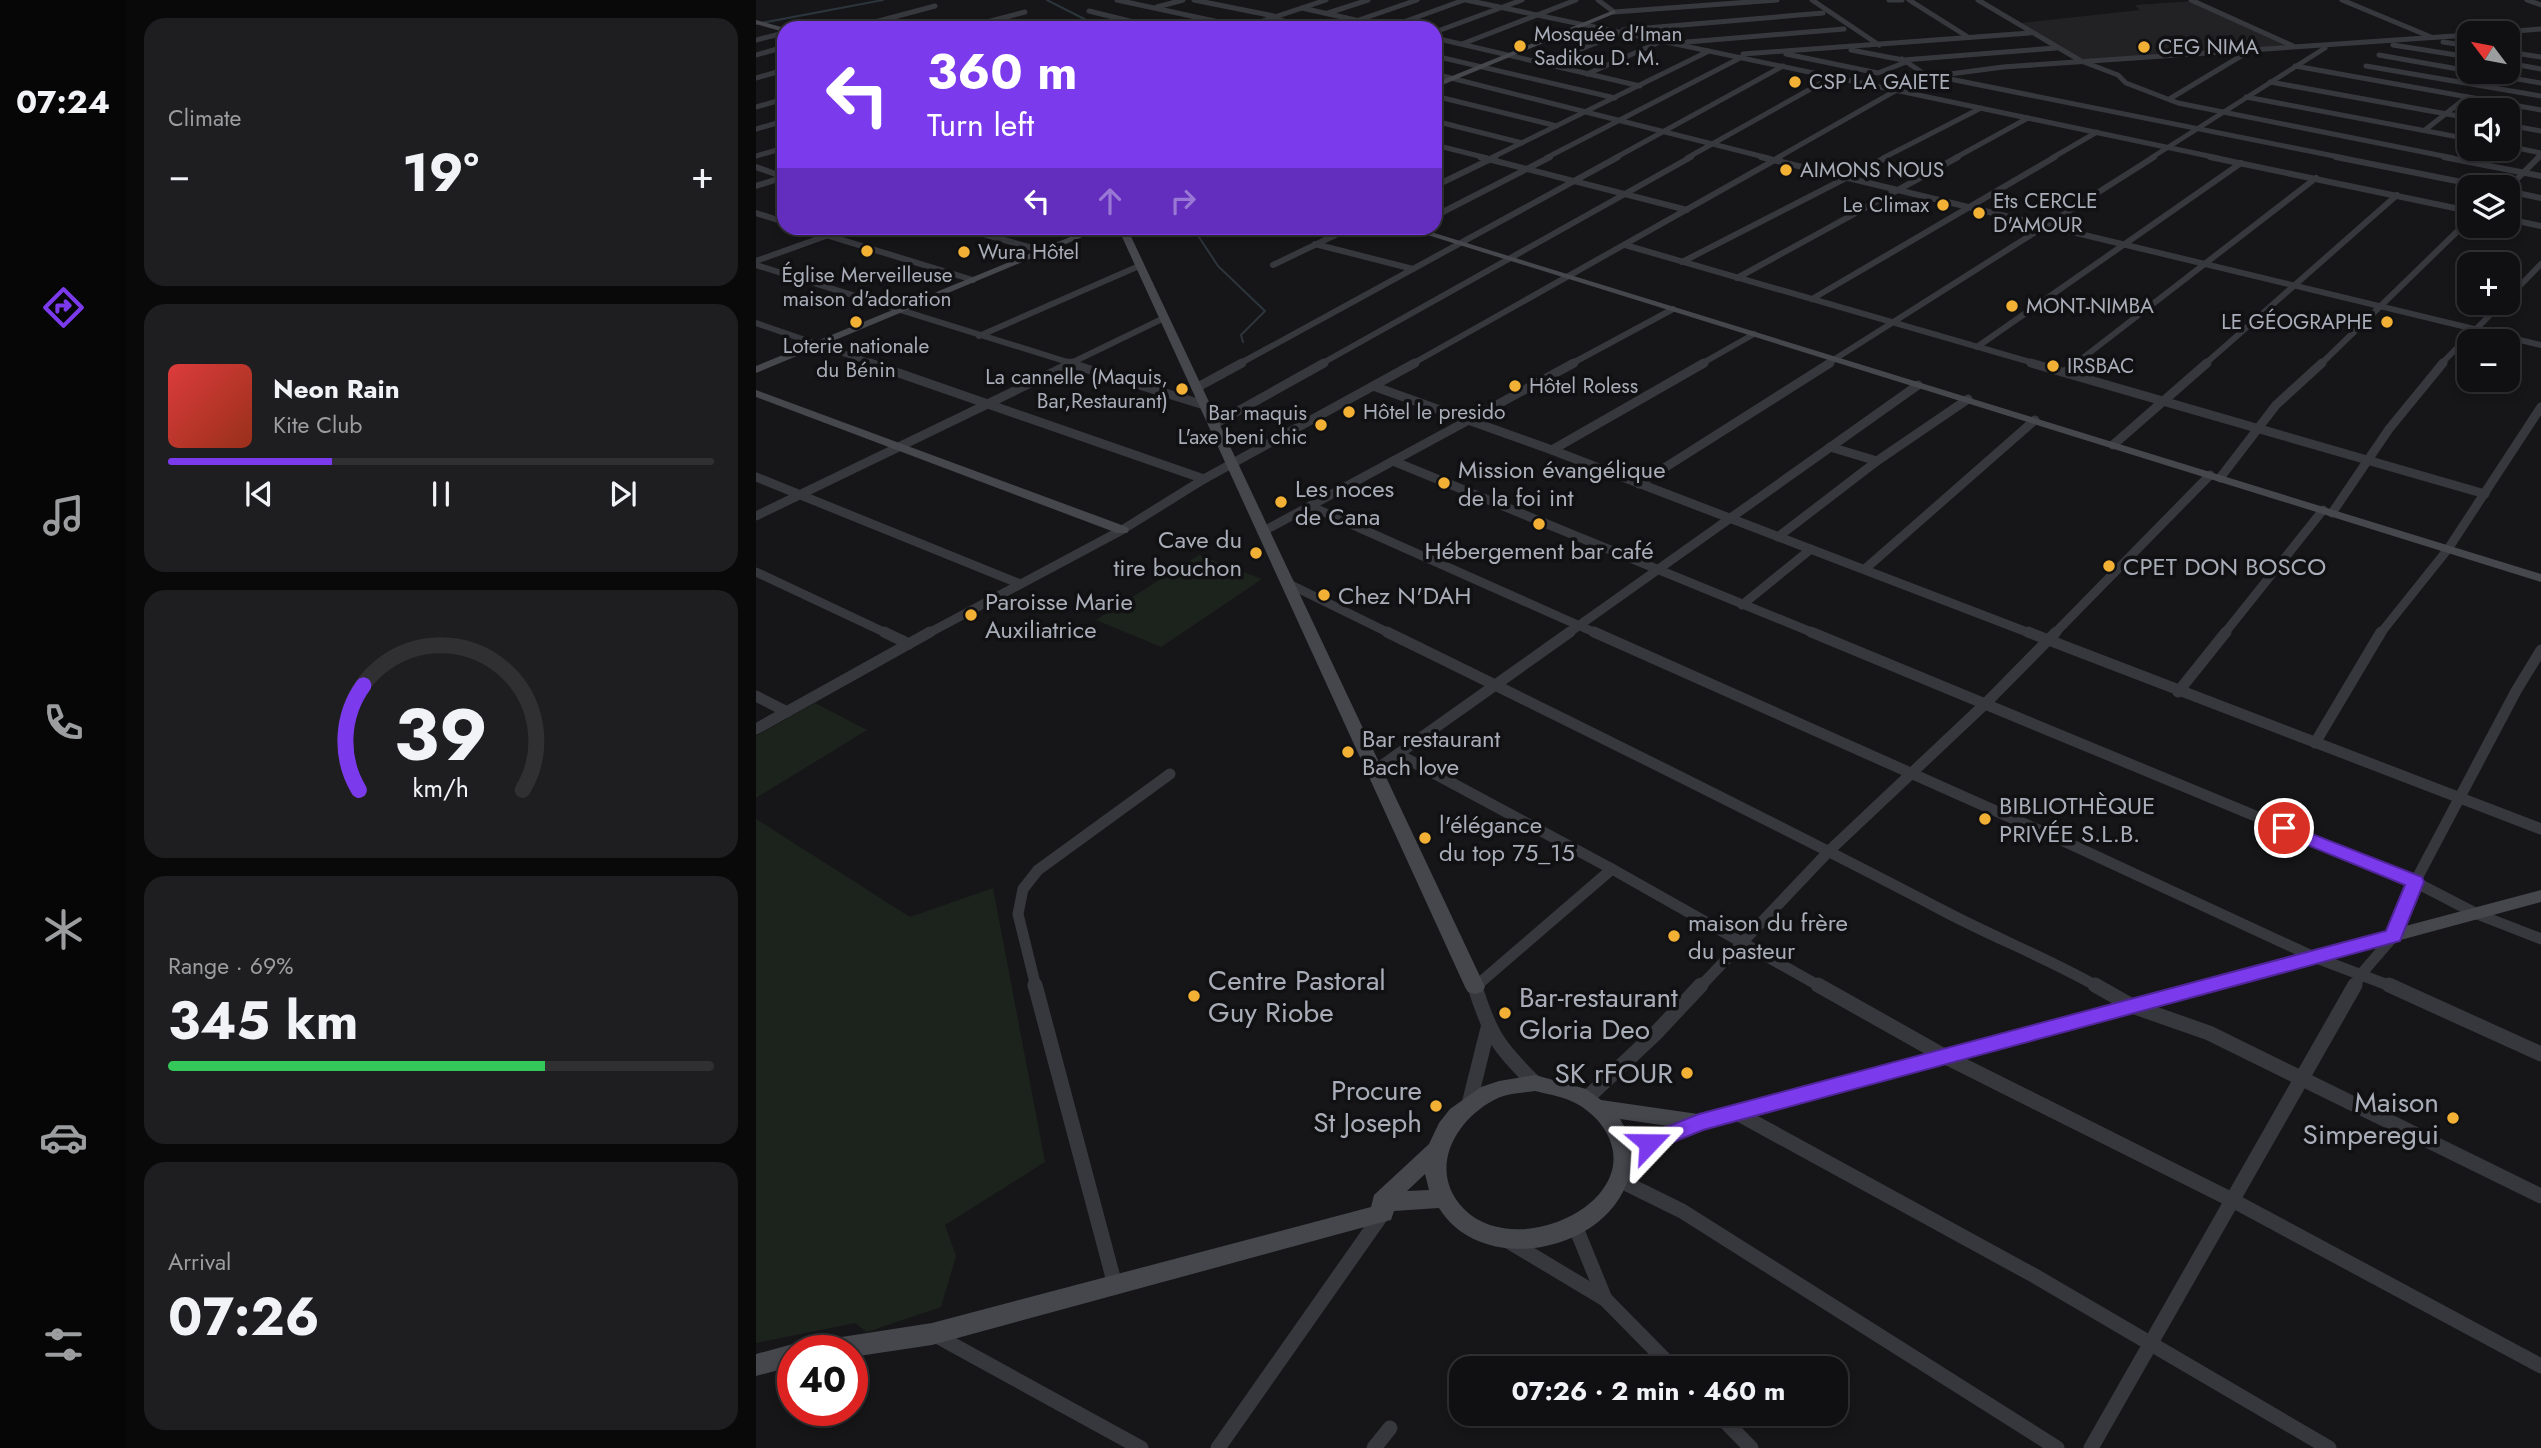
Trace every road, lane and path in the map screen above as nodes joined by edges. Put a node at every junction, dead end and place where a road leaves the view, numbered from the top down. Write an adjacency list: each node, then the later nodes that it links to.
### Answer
1 (1116, 0): 26 (street)
2 (1183, 0): 26 (street)
3 (1194, 0): 24 (street)
4 (1237, 0): 24 (street)
5 (1326, 0): 27 (street)
6 (1368, 0): 31 (street)
7 (1417, 0): 35 (street)
8 (1465, 0): 25 (street); 43 (street)
9 (1522, 0): 25 (street)
10 (1576, 0): 33 (street)
11 (1598, 0): 30 (street)
12 (1777, 0): 21 (street)
13 (1812, 0): 65 (street)
14 (1889, 0): 15 (street)
15 (1902, 0)
16 (1909, 0): 56 (street)
17 (1978, 0): 53 (street)
18 (2191, 0): 70 (street)
19 (2342, 0): 58 (street)
20 (2527, 0): 23 (street)
21 (1712, 2): 30 (street)
22 (935, 5): 36 (street)
23 (2541, 5)
24 (1219, 6): 34 (street)
25 (1500, 7): 33 (street); 46 (street)
26 (1154, 8): 39 (street)
27 (1302, 8): 31 (street); 34 (street)
28 (1089, 11): 38 (street)
29 (1025, 12): 37 (street)
30 (1614, 12): 45 (street)
31 (1328, 13): 35 (street)
32 (1823, 13): 50 (street)
33 (1537, 15): 45 (street); 63 (street)
34 (1274, 17): 40 (street); 41 (street)
35 (1359, 20): 42 (street)
36 (879, 21)
37 (991, 21)
38 (1130, 21)
39 (1213, 21)
40 (1263, 21)
41 (1289, 21)
42 (1363, 21)
43 (1408, 21)
44 (758, 23): 49 (street)
45 (1581, 24): 50 (street); 78 (street)
46 (1442, 29)
47 (1844, 29): 64 (street)
48 (2541, 29): 51 (street)
49 (777, 30)
50 (1613, 31): 52 (street)
51 (2520, 31)
52 (1621, 32): 62 (street); 87 (street)
53 (2030, 33): 56 (street); 71 (street)
54 (777, 34): 59 (street)
55 (2457, 36): 58 (street)
56 (1968, 37): 65 (street)
57 (2423, 38): 58 (street); 61 (street); 66 (street)
58 (2434, 38)
59 (756, 40)
60 (1442, 40): 63 (street)
61 (2402, 40): 67 (street); 68 (street)
62 (1662, 41): 64 (street); 96 (street)
63 (1462, 44): 78 (street)
64 (1674, 44): 73 (street)
65 (1877, 44): 69 (street); 85 (street)
66 (2457, 44)
67 (2391, 45): 80 (street); 81 (street)
68 (2328, 46): 70 (street); 90 (street)
69 (1835, 47): 75 (street); 85 (street)
70 (2296, 47): 74 (street)
71 (2056, 48): 85 (street); 86 (street)
72 (777, 49): 77 (street)
73 (1709, 50): 79 (street); 107 (street)
74 (2250, 51): 86 (street); 114 (street)
75 (1773, 52): 79 (street); 85 (street)
76 (2520, 54): 83 (street)
77 (756, 55)
78 (1508, 55): 87 (street); 92 (street)
79 (1731, 55): 82 (street)
80 (2379, 55): 91 (street); 93 (street)
81 (2457, 55)
82 (1742, 57): 89 (street); 124 (street)
83 (2541, 57)
84 (1442, 58): 92 (street)
85 (1904, 61): 98 (street)
86 (2081, 61): 98 (street); 114 (street)
87 (1545, 64): 96 (street)
88 (2520, 65): 94 (street)
89 (1783, 66): 100 (street); 133 (street)
90 (2295, 66): 99 (street); 104 (street)
91 (2366, 66): 99 (street); 110 (street)
92 (1481, 67): 102 (street); 113 (street)
93 (2457, 69)
94 (2541, 69)
95 (777, 72): 101 (street)
96 (1587, 74): 107 (street)
97 (1442, 75): 102 (street)
98 (1932, 76): 108 (street); 129 (street)
99 (2352, 76): 111 (street)
100 (1832, 77): 108 (street); 138 (street)
101 (756, 78)
102 (1454, 78): 105 (street); 119 (street)
103 (2520, 79): 106 (street)
104 (2270, 82): 109 (street); 121 (street)
105 (1442, 83)
106 (2541, 83)
107 (1640, 86): 113 (street)
108 (1896, 90): 117 (street); 147 (street)
109 (2246, 96): 120 (street); 131 (street)
110 (2541, 96)
111 (2467, 97): 118 (street); 121 (street)
112 (1442, 98): 127 (street)
113 (1615, 98): 119 (street)
114 (2171, 98): 120 (street)
115 (777, 101): 116 (street)
116 (756, 107)
117 (1981, 108): 123 (street); 157 (street)
118 (2541, 110)
119 (1585, 112): 124 (street); 127 (street)
120 (2221, 113): 129 (street); 135 (street)
121 (2446, 114): 122 (street); 131 (street)
122 (2457, 116)
123 (2028, 118): 134 (street); 164 (street)
124 (1620, 121): 133 (street); 150 (street)
125 (777, 123): 130 (street)
126 (1442, 123): 137 (street)
127 (1557, 126): 137 (street)
128 (2520, 127): 132 (street)
129 (2196, 128): 140 (street); 143 (street)
130 (756, 129)
131 (2425, 130): 136 (street)
132 (2541, 131)
133 (1664, 132): 138 (street); 162 (street)
134 (2097, 132): 140 (street); 169 (street)
135 (2340, 136): 143 (street); 151 (street)
136 (2457, 137)
137 (1522, 143): 146 (street)
138 (1713, 145): 147 (street); 166 (street)
139 (1442, 147): 146 (street)
140 (2167, 147): 148 (street); 176 (street)
141 (2520, 149): 144 (street)
142 (777, 150): 145 (street)
143 (2320, 153): 160 (street)
144 (2541, 153): 151 (street)
145 (756, 156)
146 (1489, 159): 150 (street); 156 (street)
147 (1775, 160): 157 (street); 171 (street)
148 (2241, 163): 158 (street); 188 (street)
149 (756, 167): 152 (street)
150 (1526, 169): 162 (street); 172 (street)
151 (2524, 172): 153 (street); 155 (street)
152 (777, 174)
153 (2520, 175)
154 (1443, 176): 156 (street)
155 (2541, 176)
156 (1451, 178): 161 (street)
157 (1846, 178): 164 (street); 191 (street)
158 (2316, 178): 167 (street); 193 (street)
159 (777, 179): 163 (street)
160 (2457, 181)
161 (1442, 182)
162 (1574, 182): 166 (street); 186 (street)
163 (756, 186)
164 (1897, 190): 169 (street); 199 (street)
165 (2520, 194): 168 (street)
166 (1624, 195): 171 (street); 190 (street)
167 (2397, 195): 170 (street); 201 (street)
168 (2541, 198)
169 (1969, 208): 176 (street); 203 (street)
170 (2457, 208)
171 (1687, 210): 187 (street)
172 (1442, 212)
173 (756, 213): 174 (street)
174 (777, 220)
175 (2520, 222): 177 (street)
176 (2043, 226): 188 (street); 209 (street)
177 (2541, 226)
178 (2457, 232): 204 (street)
179 (828, 235): 192 (street); 200 (street)
180 (987, 235): 189 (street)
181 (1082, 235): 189 (street)
182 (1125, 235): 196 (street)
183 (1335, 235): 185 (street)
184 (1434, 235): 186 (street)
185 (1315, 244): 195 (street); 197 (street)
186 (1462, 244): 190 (street); 197 (street)
187 (1625, 245): 191 (street); 198 (street)
188 (2123, 245): 193 (street); 216 (street)
189 (1043, 251): 200 (street)
190 (1511, 259): 198 (street); 232 (street)
191 (1682, 262): 199 (street)
192 (756, 263): 206 (street)
193 (2205, 264): 201 (street); 220 (street)
194 (2541, 264): 202 (street)
195 (1273, 265)
196 (1139, 266): 208 (street); 213 (street)
197 (1413, 269): 223 (street)
198 (1570, 277): 205 (street); 222 (street)
199 (1737, 278): 203 (street)
200 (973, 280): 206 (street)
201 (2294, 285): 204 (street); 226 (street)
202 (2520, 286)
203 (1812, 299): 209 (street)
204 (2382, 305): 211 (street); 233 (street)
205 (1673, 309): 212 (street); 230 (street)
206 (898, 311): 213 (street); 214 (street)
207 (2489, 315): 211 (street)
208 (1164, 318): 218 (street); 223 (street)
209 (1891, 322): 216 (street); 217 (street)
210 (756, 324): 214 (street)
211 (2474, 328): 215 (street); 238 (street)
212 (1754, 334): 217 (street); 237 (street)
213 (979, 336): 218 (street)
214 (817, 345): 219 (street); 227 (street)
215 (2541, 345)
216 (1977, 347): 220 (street)
217 (1833, 358): 221 (street); 245 (street)
218 (1069, 363): 227 (street); 228 (street)
219 (756, 370)
220 (2065, 372): 226 (street)
221 (1918, 385): 225 (street); 236 (street)
222 (1373, 386): 230 (street); 241 (street)
223 (1196, 388): 228 (street)
224 (756, 393): 235 (street)
225 (1968, 399): 231 (street); 240 (street)
226 (2163, 400): 233 (street); 234 (street)
227 (987, 403): 235 (street); 244 (street)
228 (1204, 405): 232 (street)
229 (2541, 407): 247 (street)
230 (1469, 420): 237 (street); 239 (street)
231 (2035, 420): 234 (street); 257 (street)
232 (1213, 425): 241 (street)
233 (2260, 428): 238 (street); 242 (street)
234 (2113, 444): 242 (street)
235 (898, 446): 246 (street); 252 (street)
236 (1830, 447): 240 (street); 251 (street)
237 (1552, 450): 245 (street)
238 (2367, 459): 247 (street); 249 (street)
239 (1393, 461): 248 (street); 258 (street)
240 (1877, 461): 254 (street)
241 (1232, 464): 244 (street); 253 (street)
242 (2215, 476): 249 (street); 265 (street)
243 (756, 477): 246 (street)
244 (1204, 479): 252 (street)
245 (1639, 484): 251 (street)
246 (800, 494): 250 (street); 261 (street)
247 (2485, 494): 256 (street)
248 (1310, 506): 253 (street); 264 (street)
249 (2328, 511): 256 (street); 269 (street)
250 (756, 516)
251 (1730, 518): 254 (street); 258 (street)
252 (1122, 530): 261 (street)
253 (1262, 532): 262 (street)
254 (1778, 537): 255 (street)
255 (1811, 549): 257 (street); 263 (street)
256 (2448, 549): 260 (street); 274 (street)
257 (1866, 569): 265 (street)
258 (1657, 570): 263 (street); 264 (street)
259 (756, 572): 266 (street)
260 (2541, 578)
261 (1018, 583): 266 (street)
262 (1287, 583): 268 (street); 276 (street)
263 (1742, 606): 271 (street)
264 (1580, 624): 268 (street); 278 (street)
265 (2046, 640): 269 (street); 271 (street)
266 (909, 644): 272 (street)
267 (2541, 650): 279 (street)
268 (1496, 685): 275 (street); 281 (street)
269 (2178, 692): 274 (street)
270 (756, 696): 272 (street)
271 (1986, 703): 278 (street); 283 (street)
272 (787, 712): 273 (street)
273 (756, 729)
274 (2315, 743): 279 (street)
275 (1398, 754): 276 (street); 282 (street)
276 (1374, 771): 291 (street)
277 (1170, 774): 311 (street)
278 (1912, 774): 281 (street); 289 (street)
279 (2460, 799): 280 (street); 283 (street)
280 (2541, 829)
281 (1829, 851): 288 (street); 292 (street)
282 (1612, 869): 288 (street); 291 (street)
283 (2415, 882): 285 (street); 286 (street)
284 (2541, 897): 285 (street)
285 (2477, 914): 286 (street); 287 (street)
286 (2394, 936): 289 (street); 290 (street)
287 (2541, 939)
288 (1742, 942): 295 (street); 298 (street)
289 (2314, 957): 290 (street); 292 (street)
290 (2362, 973): 294 (street); 296 (street)
291 (1475, 987): 293 (street)
292 (2132, 1006): 295 (street); 296 (street)
293 (1488, 1028): 297 (street); 299 (street)
294 (2541, 1054)
295 (1944, 1056): 300 (street); 307 (street)
296 (2304, 1079): 305 (street); 307 (street)
297 (1535, 1083): 298 (street); 299 (street)
298 (1595, 1103): 301 (street); 303 (street)
299 (1469, 1104): 302 (street)
300 (1735, 1112): 301 (street); 314 (street)
301 (1699, 1122): 303 (street)
302 (1436, 1150): 306 (street); 308 (street)
303 (1624, 1154): 304 (street)
304 (1619, 1181): 309 (street); 326 (street)
305 (2541, 1196)
306 (1442, 1199): 308 (street); 310 (street)
307 (2234, 1201): 314 (street); 319 (street)
308 (1383, 1207): 311 (street); 324 (street)
309 (1576, 1228): 310 (street); 312 (street)
310 (1507, 1240): 312 (street)
311 (1115, 1285): 313 (street)
312 (1605, 1299): 316 (street)
313 (932, 1334): 315 (street); 323 (street)
314 (2151, 1340): 327 (street); 328 (street)
315 (868, 1344)
316 (1662, 1356)
317 (777, 1359): 318 (street)
318 (756, 1365)
319 (2541, 1366)
320 (1729, 1426): 322 (street)
321 (1390, 1428): 325 (street)
322 (1747, 1446)
323 (1141, 1448)
324 (1218, 1448)
325 (1374, 1448)
326 (2057, 1448)
327 (2091, 1448)
328 (2329, 1448)

